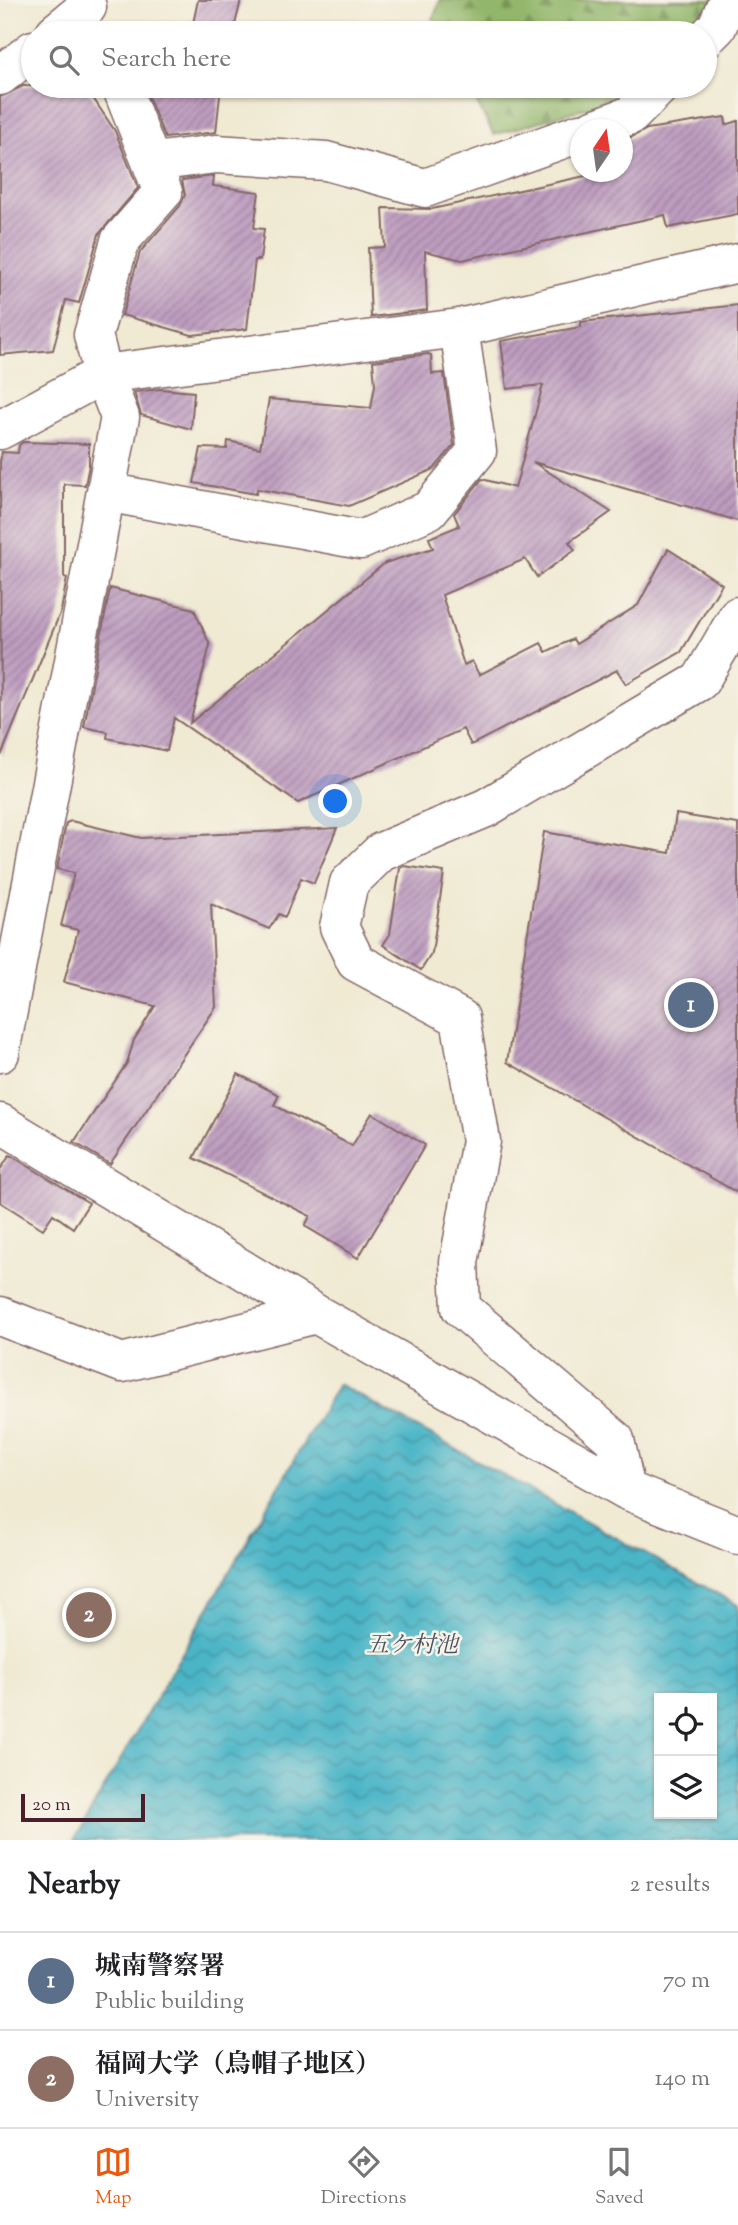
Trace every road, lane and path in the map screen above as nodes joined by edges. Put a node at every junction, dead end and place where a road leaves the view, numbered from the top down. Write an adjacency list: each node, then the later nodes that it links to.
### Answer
1 (728, 0): 2 (street)
2 (717, 27)
3 (21, 59): 4 (street)
4 (0, 76)
5 (126, 98): 9 (street)
6 (648, 98): 7 (street)
7 (621, 119)
8 (570, 137): 9 (street)
9 (153, 162): 12 (street)
10 (738, 263): 11 (street)
11 (459, 328): 12 (street); 14 (street)
12 (103, 374): 13 (street); 14 (street)
13 (0, 430)
14 (106, 492): 16 (street)
15 (738, 616): 20 (street)
16 (0, 1053)
17 (0, 1123): 18 (street)
18 (316, 1314): 19 (street); 20 (street)
19 (0, 1316)
20 (626, 1490): 21 (street)
21 (738, 1535)

